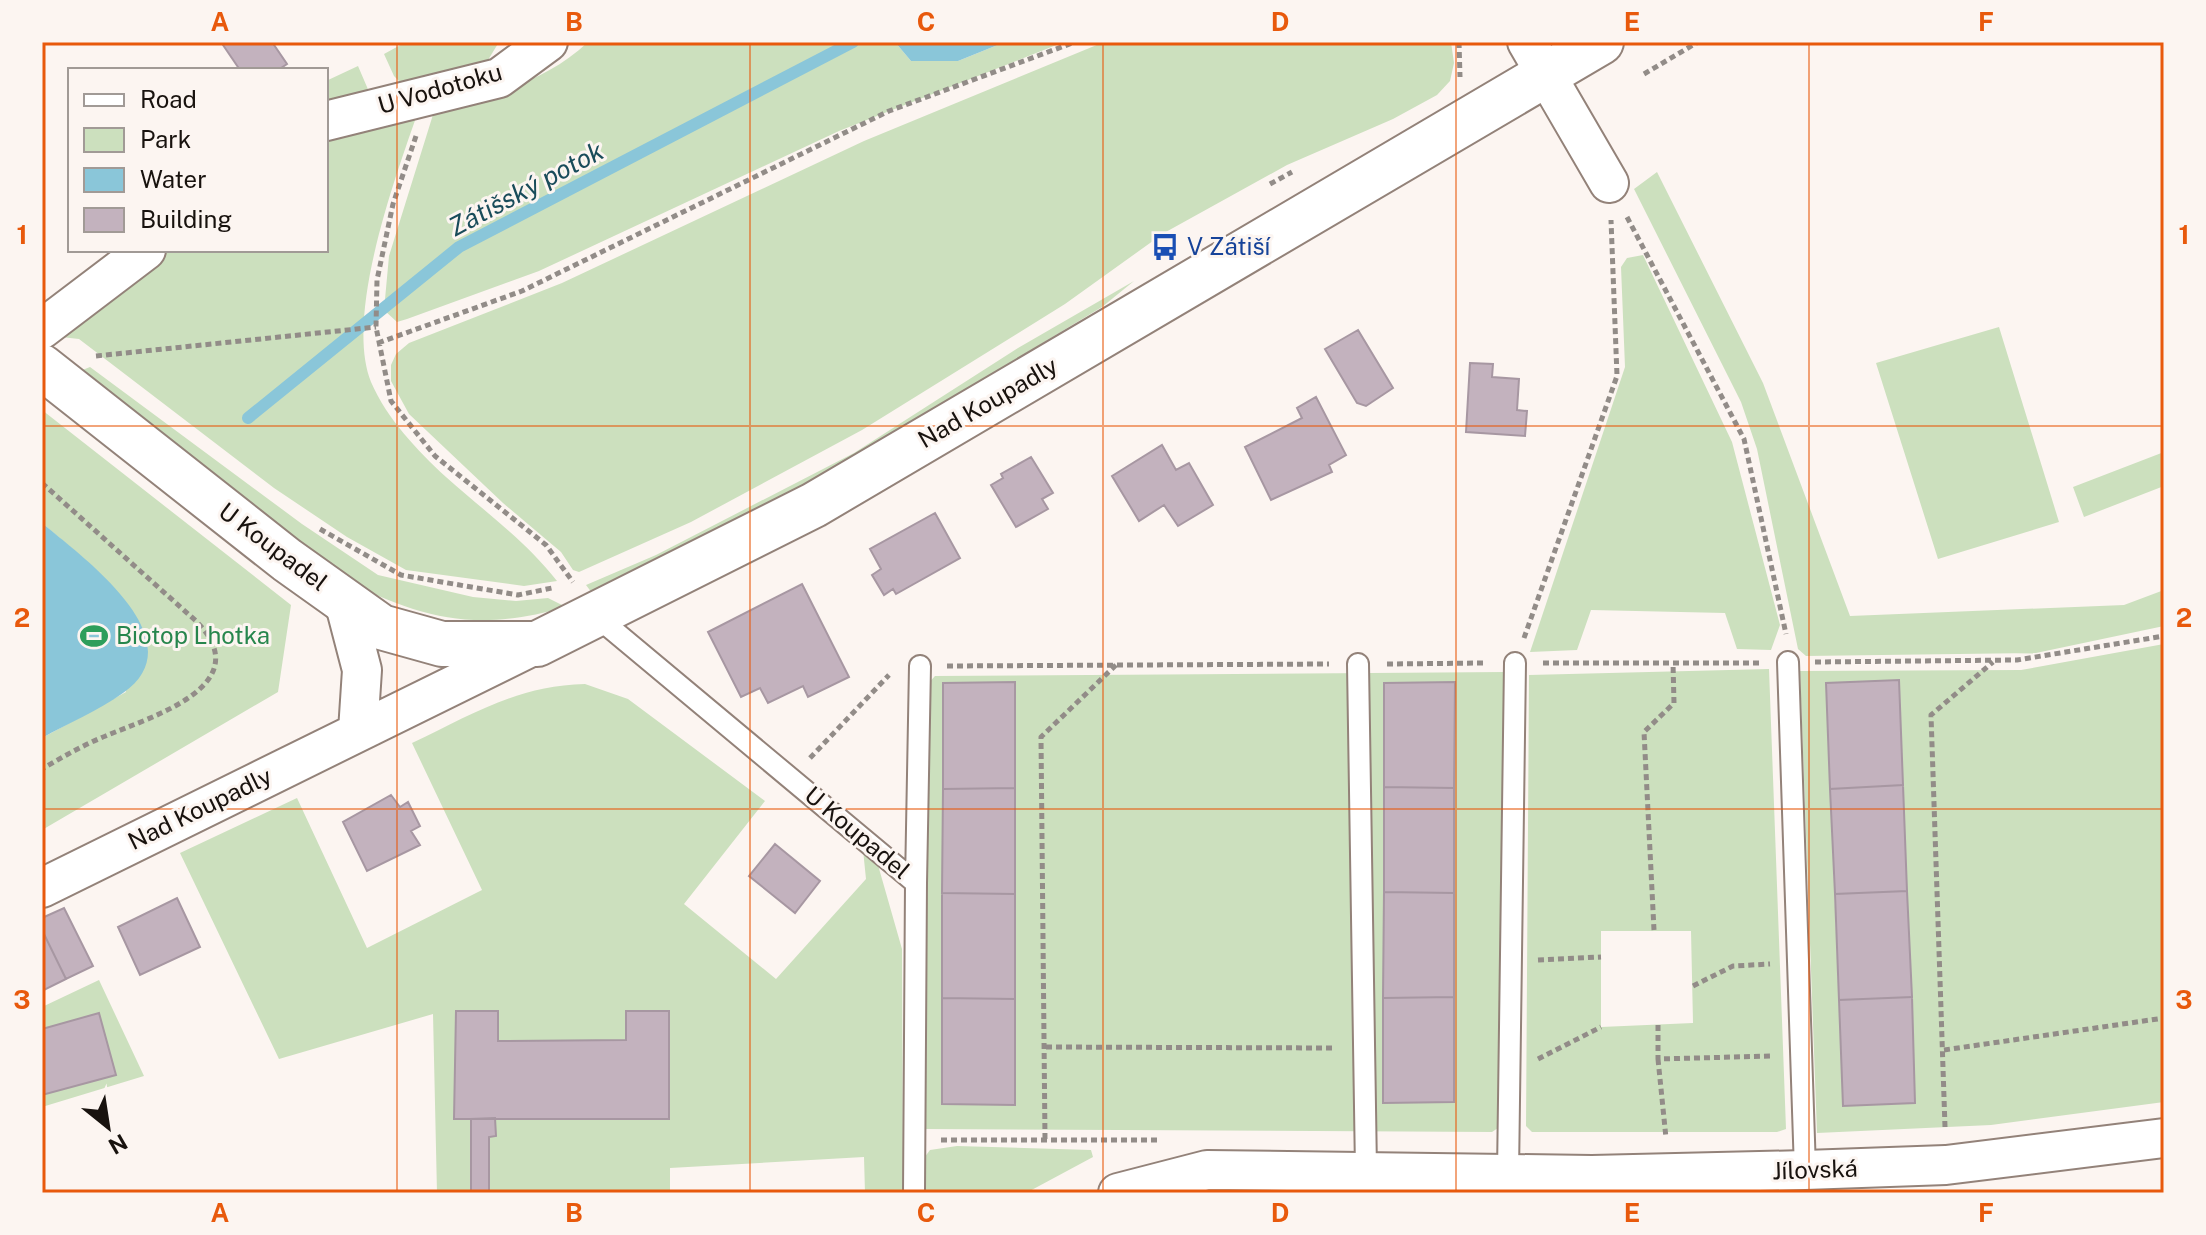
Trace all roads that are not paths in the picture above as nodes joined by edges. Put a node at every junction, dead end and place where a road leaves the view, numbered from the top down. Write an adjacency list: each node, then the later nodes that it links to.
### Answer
1 (548, 42): 4 (street, U Vodotoku)
2 (1601, 42): 3 (street, Nad Koupadly)
3 (1535, 59): 5 (street); 9 (street, Nad Koupadly)
4 (328, 121)
5 (1609, 183)
6 (143, 252): 7 (street)
7 (42, 329)
8 (42, 367): 10 (street, U Koupadel)
9 (585, 600): 11 (street, Nad Koupadly); 17 (lane, U Koupadel)
10 (344, 601): 11 (street, U Koupadel); 16 (street)
11 (537, 644): 16 (street, Nad Koupadly)
12 (1788, 662): 21 (lane)
13 (1515, 663): 22 (lane)
14 (1358, 664): 20 (lane)
15 (920, 666): 17 (lane)
16 (358, 731): 18 (street, Nad Koupadly)
17 (916, 883): 24 (lane, U Koupadel)
18 (42, 888)
19 (2164, 1138): 21 (street, Jílovská)
20 (1366, 1170): 22 (street, Jílovská); 23 (street, Jílovská)
21 (1805, 1170): 22 (street, Jílovská)
22 (1508, 1173)
23 (1127, 1191)
24 (914, 1193)

